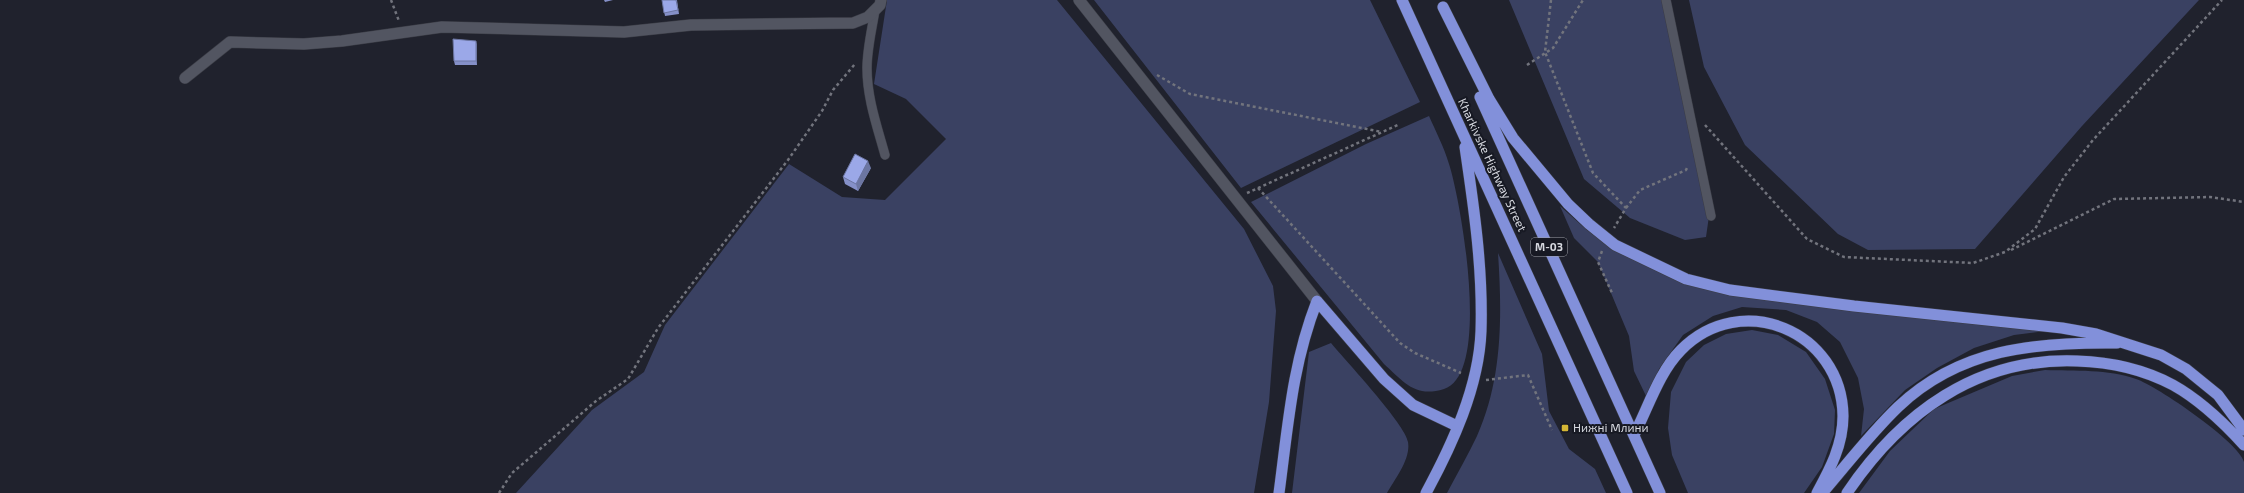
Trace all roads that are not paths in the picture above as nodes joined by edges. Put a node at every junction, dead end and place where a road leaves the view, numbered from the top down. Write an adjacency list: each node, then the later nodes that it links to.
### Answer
1 (881, 0): 6 (street)
2 (1079, 0): 11 (street)
3 (1402, 0): 8 (highway, Kharkivske Highway Street / М-03)
4 (1666, 0): 10 (lane)
5 (1442, 4): 12 (highway); 15 (highway, Kharkivske Highway Street / М-03)
6 (875, 10): 7 (street); 9 (lane)
7 (185, 78)
8 (1464, 134): 13 (highway); 19 (highway, Kharkivske Highway Street / М-03)
9 (885, 155)
10 (1712, 216)
11 (1317, 301): 13 (highway); 17 (highway)
12 (2129, 344): 14 (highway); 22 (highway)
13 (1457, 426): 18 (highway)
14 (2244, 430)
15 (1634, 435): 20 (highway, Kharkivske Highway Street / М-03); 21 (highway)
16 (2244, 445): 23 (highway)
17 (1279, 493)
18 (1426, 493)
19 (1627, 493)
20 (1660, 493)
21 (1817, 493)
22 (1823, 493)
23 (1847, 493)

